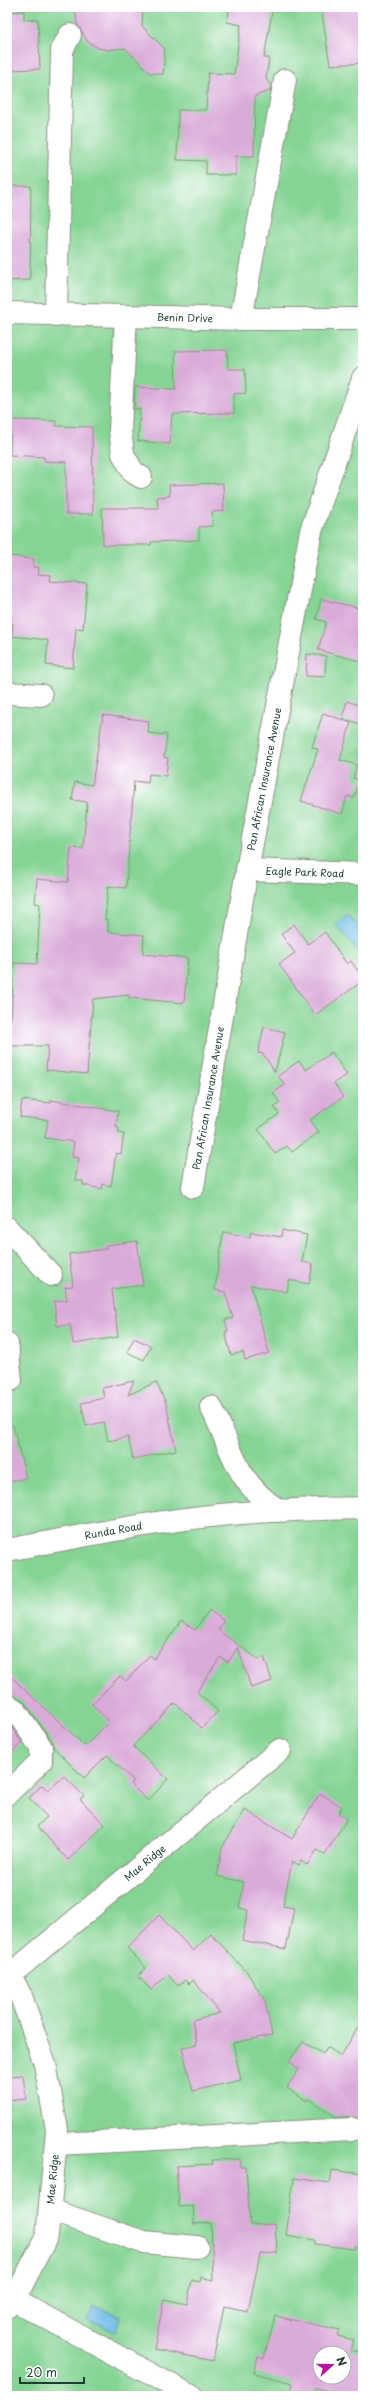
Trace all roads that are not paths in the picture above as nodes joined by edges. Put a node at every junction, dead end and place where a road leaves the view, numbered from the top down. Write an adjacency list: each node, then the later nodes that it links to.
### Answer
1 (70, 35): 4 (street)
2 (285, 80): 6 (street)
3 (7, 313): 4 (street, Benin Drive)
4 (56, 315): 5 (street, Benin Drive)
5 (126, 316): 6 (street, Benin Drive); 9 (street)
6 (241, 319): 7 (street, Benin Drive)
7 (363, 320)
8 (363, 378): 12 (street, Pan African Insurance Avenue)
9 (142, 478)
10 (7, 693): 11 (street)
11 (41, 695)
12 (247, 870): 13 (street, Eagle Park Road); 14 (street, Pan African Insurance Avenue)
13 (363, 874)
14 (193, 1187)
15 (7, 1228): 16 (street)
16 (51, 1275)
17 (7, 1344): 18 (street)
18 (11, 1380)
19 (211, 1407): 21 (street)
20 (363, 1508): 21 (street, Runda Road)
21 (278, 1510): 22 (street, Runda Road)
22 (7, 1550)
23 (7, 1705): 25 (street)
24 (280, 1750): 26 (street, Mae Ridge)
25 (7, 1794)
26 (9, 1974): 28 (street, Mae Ridge)
27 (353, 2129): 28 (street)
28 (56, 2144): 29 (street, Mae Ridge)
29 (50, 2210): 30 (street); 31 (street, Mae Ridge)
30 (197, 2247)
31 (10, 2304): 32 (street)
32 (191, 2396)

